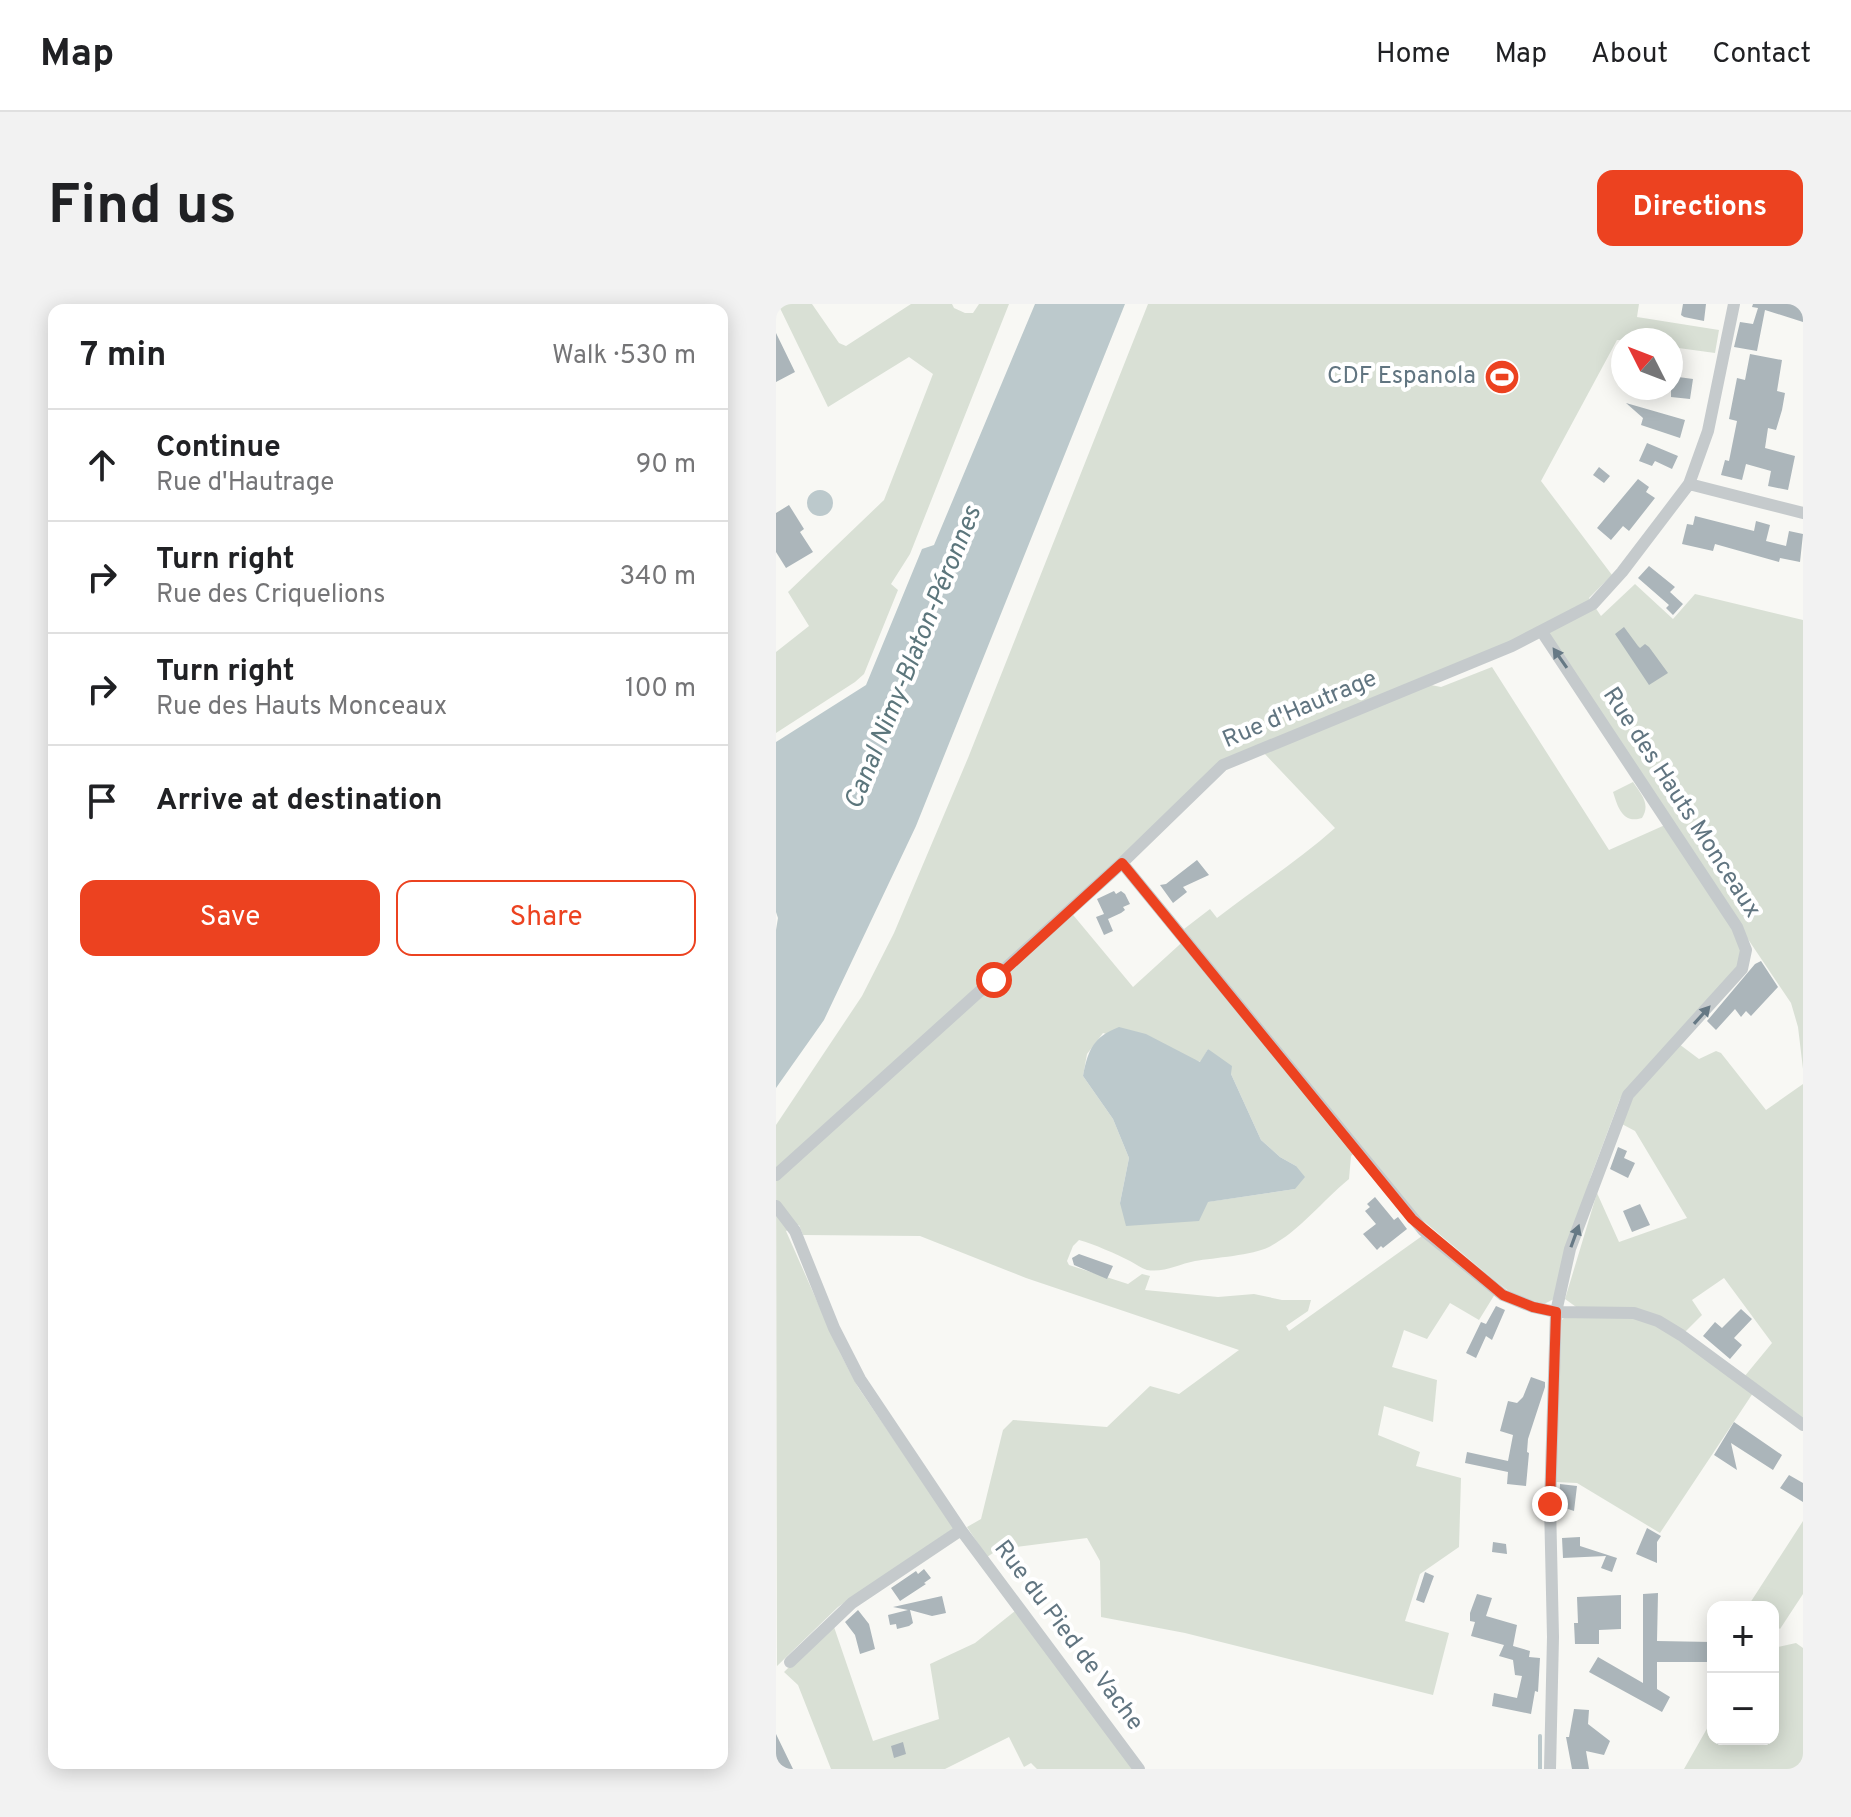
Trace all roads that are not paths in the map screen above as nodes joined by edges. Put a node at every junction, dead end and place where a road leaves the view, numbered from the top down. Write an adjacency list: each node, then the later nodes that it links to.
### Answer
1 (1734, 304): 2 (street, Rue d'Hautrage)
2 (1689, 484): 3 (street); 4 (street, Rue d'Hautrage)
3 (1803, 513)
4 (1542, 632): 5 (street, Rue d'Hautrage); 8 (street, Rue des Hauts Monceaux, one-way to 4)
5 (1122, 863): 6 (street, Rue d'Hautrage); 8 (street)
6 (776, 1175)
7 (776, 1206): 10 (street, Rue du Pied de Vache)
8 (1556, 1312): 9 (street); 13 (street, Rue des Hauts Monceaux)
9 (1803, 1425)
10 (961, 1530): 11 (street, Rue du Pied de Vache); 12 (street, Rue du Pied de Vache)
11 (790, 1662)
12 (1139, 1769)
13 (1550, 1769)

